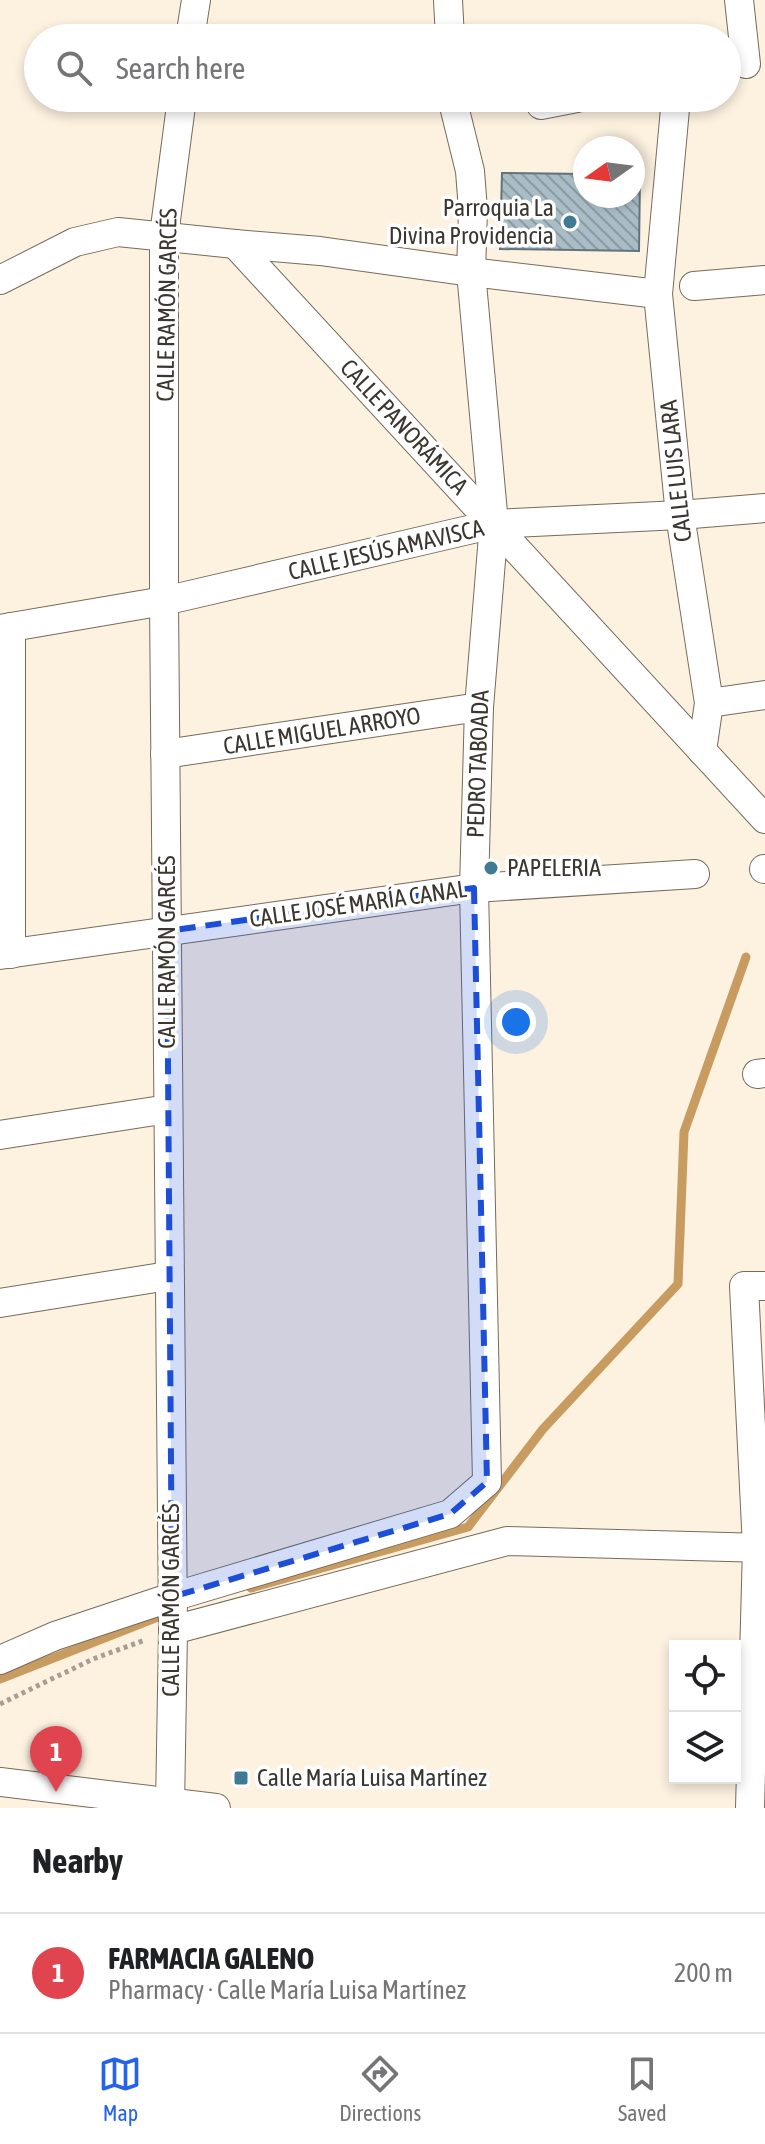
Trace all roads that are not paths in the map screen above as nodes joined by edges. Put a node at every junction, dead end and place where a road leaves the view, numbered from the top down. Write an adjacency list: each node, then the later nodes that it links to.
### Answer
1 (196, 0): 4 (street)
2 (448, 0): 5 (street)
3 (739, 0): 6 (street)
4 (192, 24)
5 (449, 24)
6 (746, 65)
7 (180, 112): 10 (street, CALLE RAMÓN GARCÉS)
8 (455, 112): 12 (street, PEDRO TABOADA)
9 (675, 112): 16 (street, CALLE LUIS LARA)
10 (164, 235): 11 (street); 13 (street); 20 (street, CALLE RAMÓN GARCÉS)
11 (235, 244): 12 (street); 19 (street, CALLE PANORÁMICA)
12 (471, 272): 16 (street); 19 (street, PEDRO TABOADA)
13 (0, 280)
14 (765, 280): 15 (street)
15 (694, 286)
16 (658, 294): 18 (street, CALLE LUIS LARA)
17 (765, 508): 18 (street, CALLE JESÚS AMAVISCA)
18 (680, 515): 19 (street, CALLE JESÚS AMAVISCA); 23 (street, CALLE LUIS LARA)
19 (494, 524): 20 (street, CALLE JESÚS AMAVISCA); 24 (street, PEDRO TABOADA); 25 (street, CALLE PANORÁMICA)
20 (164, 601): 21 (street, CALLE JESÚS AMAVISCA); 26 (street, CALLE RAMÓN GARCÉS)
21 (6, 628): 31 (street, CALLE JESÚS AMAVISCA)
22 (765, 695): 23 (street)
23 (709, 703): 25 (street, CALLE LUIS LARA)
24 (479, 707): 26 (street, CALLE MIGUEL ARROYO); 29 (street, PEDRO TABOADA)
25 (702, 751): 27 (street)
26 (165, 754): 30 (street, CALLE RAMÓN GARCÉS)
27 (765, 819)
28 (695, 874): 29 (street, CALLE JOSÉ MARÍA CANAL)
29 (474, 888): 30 (street, CALLE JOSÉ MARÍA CANAL); 38 (street, PEDRO TABOADA)
30 (167, 931): 31 (street, CALLE JOSÉ MARÍA CANAL); 32 (street, CALLE RAMÓN GARCÉS)
31 (5, 955)
32 (168, 1109): 33 (street); 34 (street, CALLE RAMÓN GARCÉS)
33 (0, 1135)
34 (168, 1276): 36 (street); 38 (street, CALLE RAMÓN GARCÉS)
35 (755, 1286): 37 (street)
36 (0, 1303)
37 (761, 1547): 39 (street); 44 (street)
38 (172, 1597): 39 (street, CALLE RAMÓN GARCÉS); 40 (street)
39 (173, 1630): 42 (street, CALLE RAMÓN GARCÉS)
40 (0, 1660)
41 (0, 1782): 42 (street)
42 (170, 1806): 43 (street)
43 (216, 1808)
44 (750, 1808)

